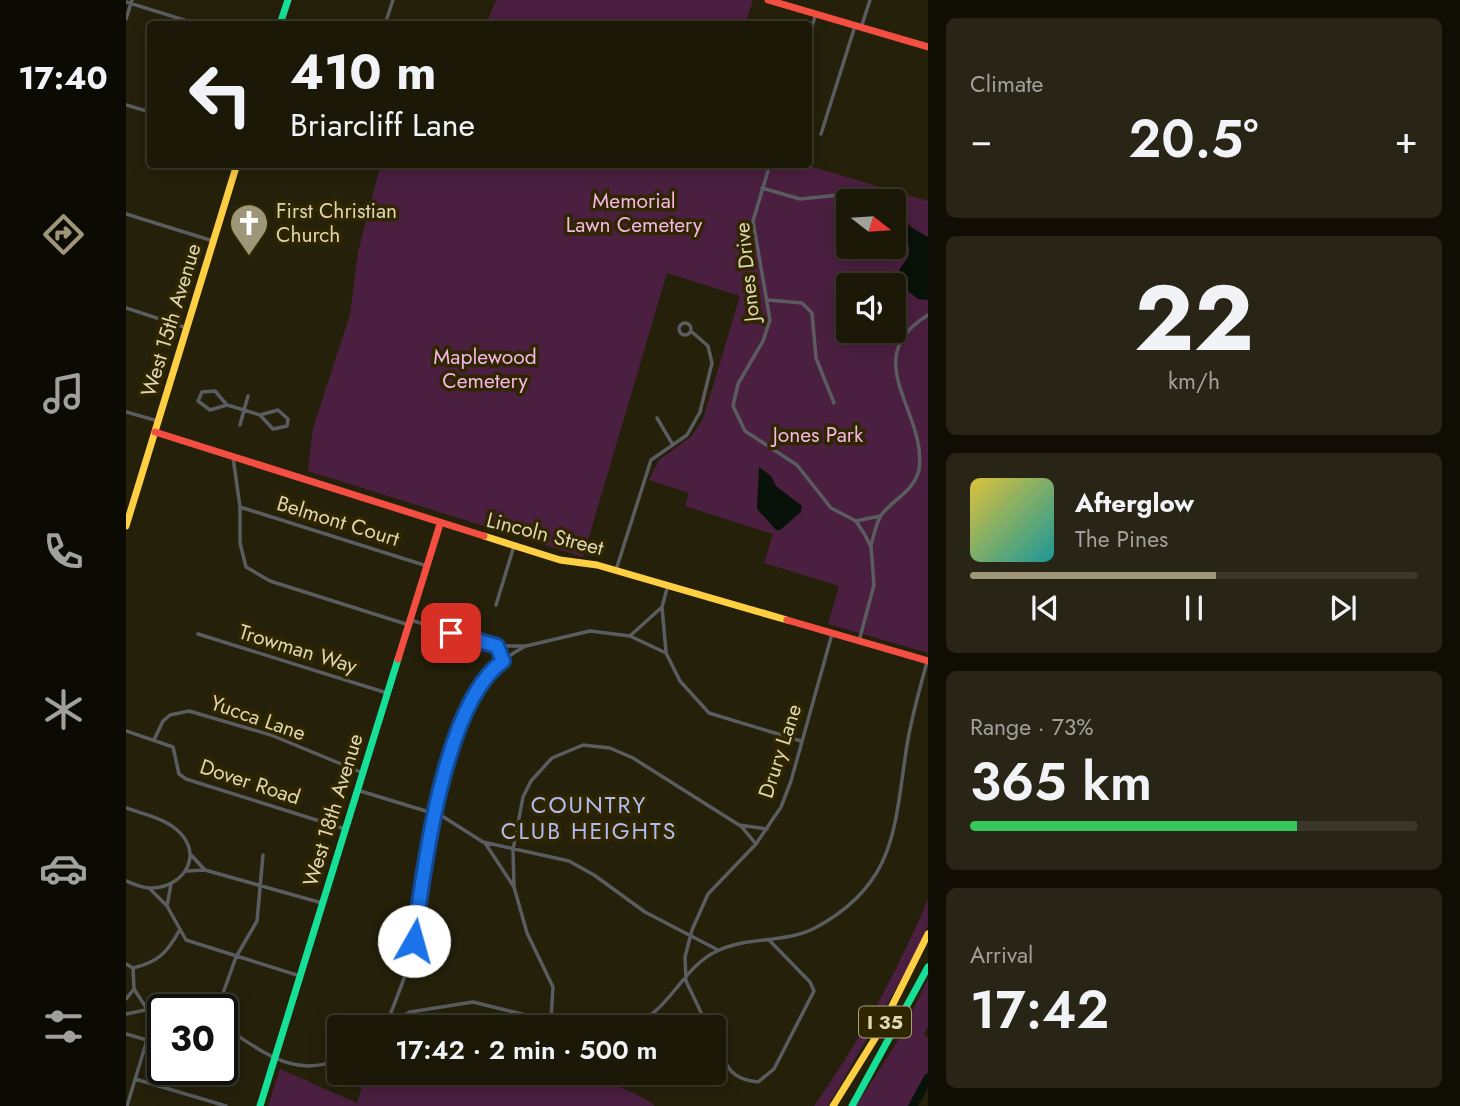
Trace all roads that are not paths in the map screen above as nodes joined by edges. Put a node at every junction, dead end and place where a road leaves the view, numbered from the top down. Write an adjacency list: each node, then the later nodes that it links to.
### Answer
1 (288, 0): 9 (main road)
2 (393, 0): 10 (street)
3 (768, 0): 6 (main road)
4 (870, 0): 12 (street)
5 (130, 2): 7 (street); 8 (street)
6 (816, 14): 11 (street); 12 (main road)
7 (126, 19)
8 (188, 21)
9 (282, 21)
10 (386, 21)
11 (812, 26)
12 (858, 27): 13 (main road); 16 (street)
13 (928, 47)
14 (126, 105): 15 (street)
15 (147, 112)
16 (821, 134)
17 (236, 168): 22 (main road, West 15th Avenue)
18 (769, 168): 19 (street, Jones Drive)
19 (762, 188): 20 (street); 23 (street, Jones Drive)
20 (836, 195)
21 (126, 214): 22 (street)
22 (213, 241): 26 (main road, West 15th Avenue)
23 (768, 300): 29 (street); 42 (street, Jones Drive)
24 (126, 308): 26 (street)
25 (928, 315): 41 (street)
26 (187, 328): 35 (main road, West 15th Avenue)
27 (692, 332): 38 (street)
28 (248, 396): 31 (street)
29 (834, 403)
30 (227, 405): 30 (street); 31 (street)
31 (244, 410): 33 (street); 36 (street)
32 (126, 412): 35 (street)
33 (260, 415): 33 (street)
34 (657, 418): 38 (street)
35 (158, 422): 37 (main road, West 15th Avenue)
36 (240, 425)
37 (155, 432): 39 (main road, Lincoln Street); 44 (main road, West 15th Avenue)
38 (673, 445): 48 (street)
39 (233, 457): 40 (street); 43 (main road, Lincoln Street)
40 (240, 507): 47 (street, Belmont Court); 52 (street)
41 (880, 516): 42 (street); 46 (street)
42 (856, 521): 46 (street, Jones Drive)
43 (440, 524): 45 (main road, Lincoln Street); 47 (main road, West 18th Avenue)
44 (126, 526)
45 (514, 546): 48 (main road, Lincoln Street); 50 (street)
46 (871, 547): 56 (street, Jones Drive)
47 (427, 566): 52 (main road, West 18th Avenue)
48 (616, 570): 49 (main road, Lincoln Street)
49 (668, 585): 51 (street); 53 (main road, Lincoln Street)
50 (496, 605)
51 (662, 607): 55 (street); 59 (street)
52 (410, 622): 57 (street); 62 (main road, West 18th Avenue)
53 (832, 634): 56 (main road, Lincoln Street); 65 (street, Drury Lane)
54 (198, 635): 62 (street, Trowman Way)
55 (630, 636): 58 (street); 59 (street)
56 (859, 642): 61 (main road, Lincoln Street)
57 (497, 646): 58 (street); 60 (street)
58 (526, 646): 60 (street)
59 (666, 653): 65 (street)
60 (503, 661): 69 (street)
61 (928, 661): 90 (street)
62 (388, 693): 66 (main road, West 18th Avenue)
63 (126, 731): 64 (street, Dover Road)
64 (154, 740): 66 (street, Yucca Lane); 71 (street, Dover Road)
65 (802, 741): 72 (street, Drury Lane)
66 (363, 773): 67 (main road, West 18th Avenue)
67 (357, 790): 69 (street); 71 (main road, West 18th Avenue)
68 (126, 808): 76 (street)
69 (435, 814): 73 (street); 104 (street)
70 (739, 825): 72 (street); 74 (street); 75 (street)
71 (345, 829): 85 (main road, West 18th Avenue)
72 (767, 829): 74 (street, Drury Lane)
73 (483, 842): 75 (street); 83 (street)
74 (756, 844): 89 (street, Drury Lane)
75 (513, 850): 83 (street); 89 (street)
76 (191, 855): 78 (street); 79 (street)
77 (262, 855): 82 (street)
78 (205, 870): 79 (street); 82 (street)
79 (187, 872): 81 (street)
80 (126, 881): 84 (street)
81 (171, 884): 84 (street); 86 (street)
82 (258, 885): 85 (street); 92 (street)
83 (514, 887): 107 (street)
84 (150, 889): 86 (street)
85 (322, 903): 96 (main road, West 18th Avenue)
86 (167, 906): 87 (street)
87 (179, 932): 92 (street); 95 (street)
88 (928, 933): 119 (main road, I 35)
89 (690, 938): 91 (street); 97 (street, Drury Lane)
90 (771, 941): 91 (street); 114 (street)
91 (718, 950): 97 (street)
92 (236, 957): 96 (street); 99 (street)
93 (126, 964): 95 (street)
94 (928, 967): 120 (main road, I 35)
95 (133, 968): 98 (street)
96 (300, 976): 112 (main road, West 18th Avenue)
97 (685, 976): 108 (street); 109 (street)
98 (134, 989): 100 (street); 101 (street)
99 (223, 994)
100 (126, 999)
101 (147, 1008)
102 (147, 1009): 103 (street)
103 (126, 1014)
104 (390, 1015)
105 (409, 1015): 106 (street)
106 (529, 1015)
107 (551, 1015)
108 (652, 1015)
109 (703, 1015)
110 (126, 1034): 115 (street)
111 (238, 1036): 112 (street)
112 (274, 1059): 113 (street); 118 (main road, West 18th Avenue)
113 (327, 1062)
114 (726, 1062)
115 (135, 1079): 116 (street); 117 (street)
116 (127, 1106)
117 (226, 1106)
118 (260, 1106)
119 (833, 1106)
120 (852, 1106)

